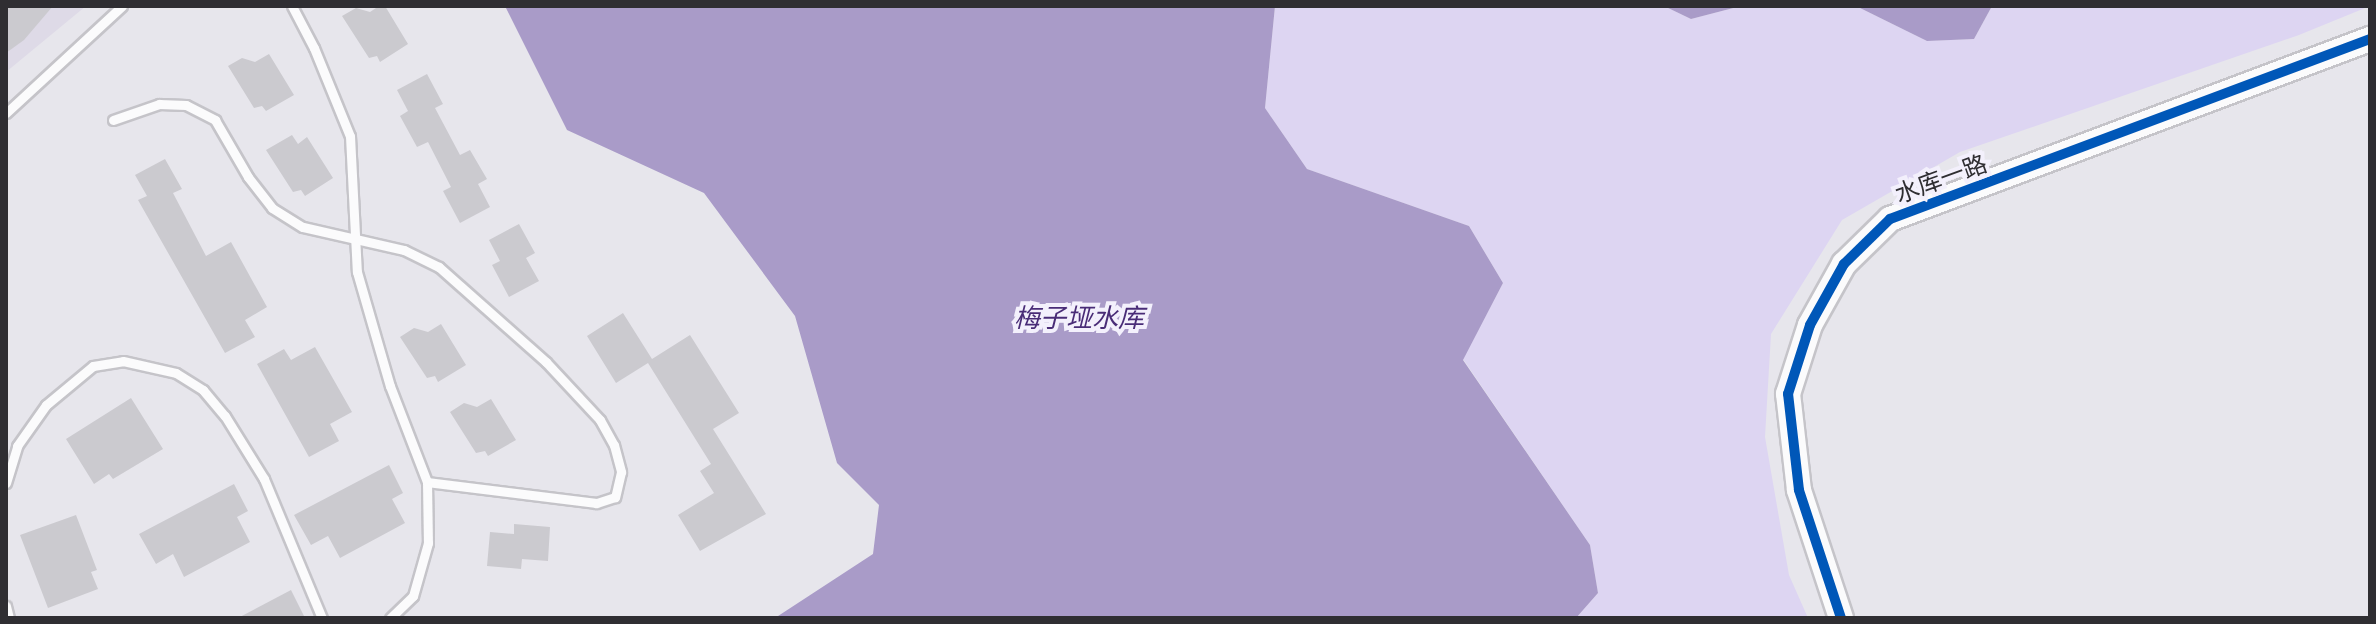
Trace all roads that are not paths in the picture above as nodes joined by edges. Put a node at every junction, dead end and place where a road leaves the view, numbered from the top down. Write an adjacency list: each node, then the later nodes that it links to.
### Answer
1 (122, 6): 4 (lane)
2 (292, 6): 6 (lane)
3 (2370, 39): 14 (street, 水库一路)
4 (6, 113)
5 (113, 120): 6 (lane)
6 (354, 240): 8 (lane); 8 (lane)
7 (8, 472): 9 (lane); 12 (lane)
8 (427, 482): 13 (lane)
9 (6, 483)
10 (6, 606): 11 (lane)
11 (9, 618)
12 (322, 618)
13 (390, 618)
14 (1841, 618)

